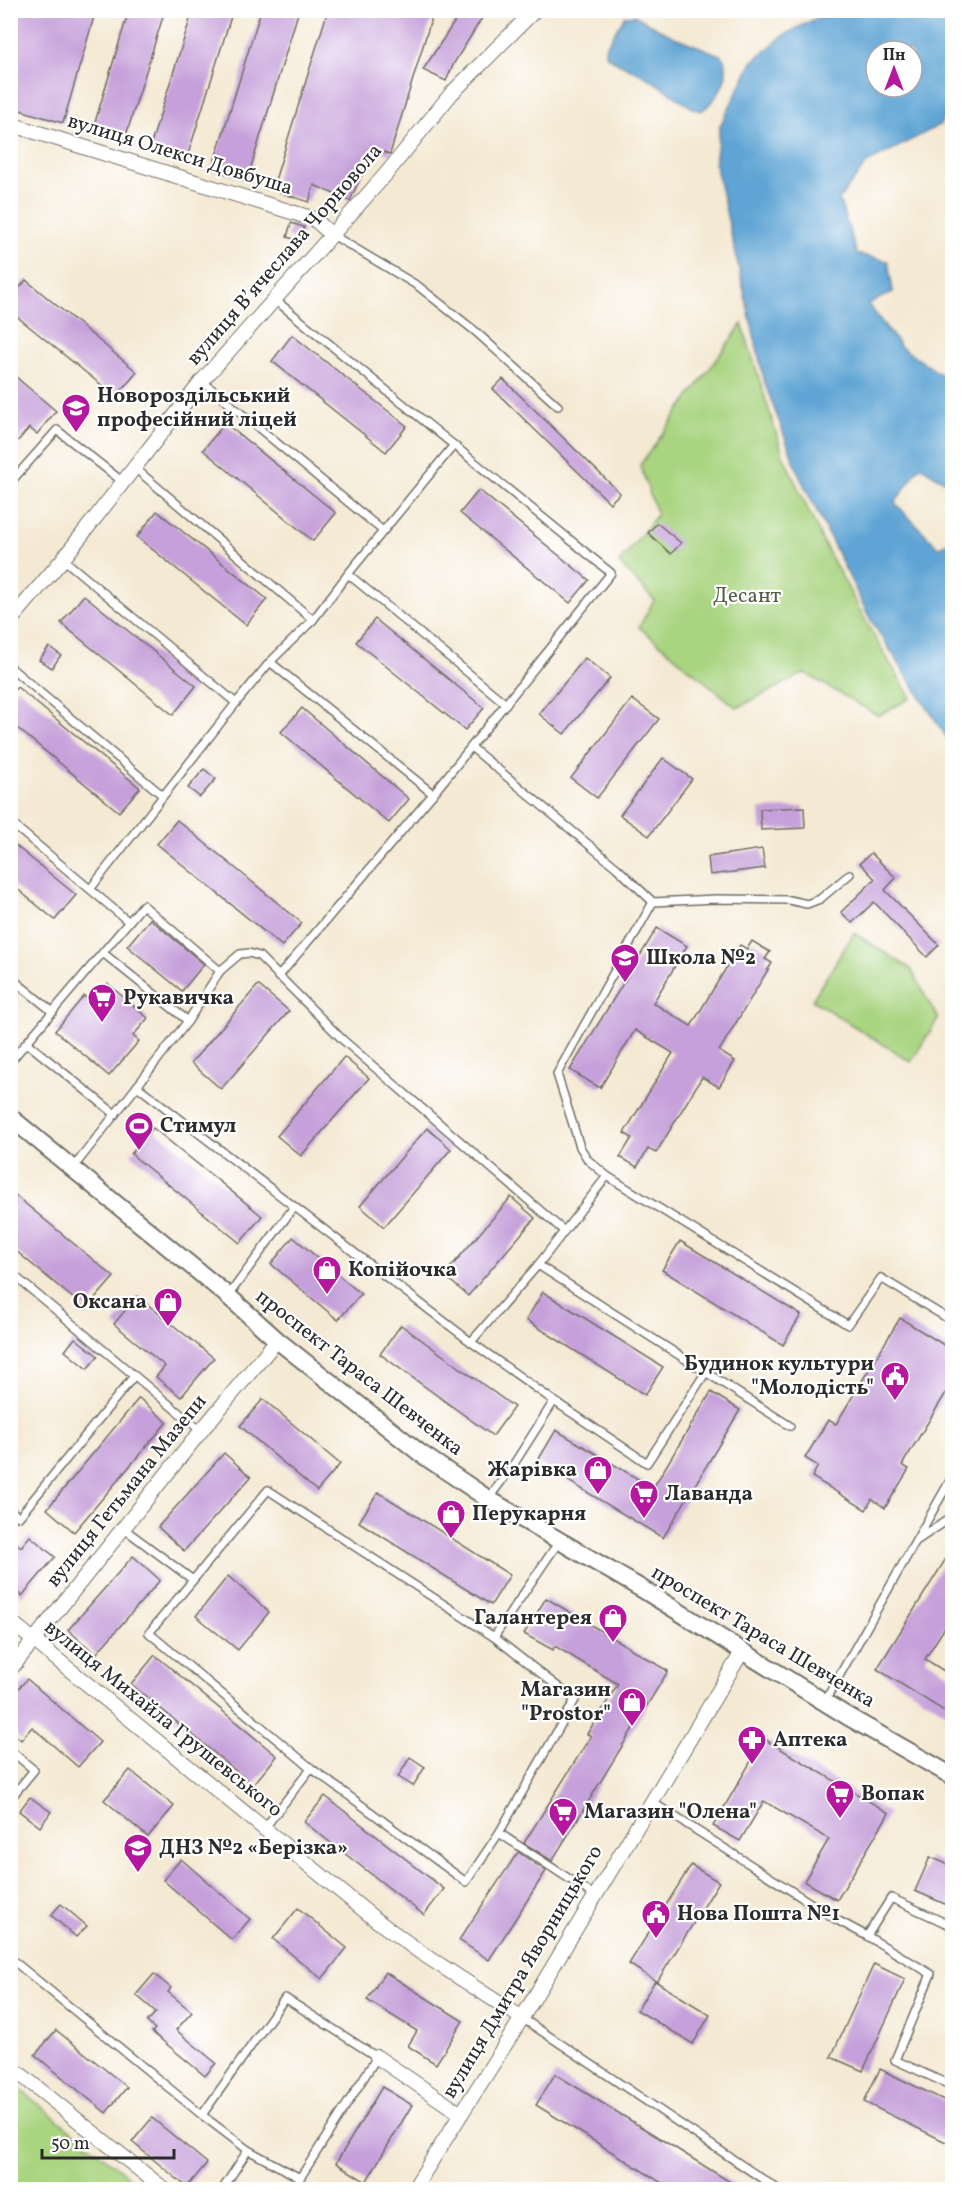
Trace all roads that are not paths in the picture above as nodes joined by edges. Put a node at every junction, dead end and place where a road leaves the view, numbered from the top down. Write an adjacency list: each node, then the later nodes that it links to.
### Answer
1 (535, 10): 3 (street, вулиця Вʼячеслава Чорновола)
2 (10, 124): 3 (street, вулиця Олекси Довбуша)
3 (331, 234): 4 (street, вулиця Вʼячеслава Чорновола); 6 (lane)
4 (274, 299): 5 (street, вулиця Вʼячеслава Чорновола); 7 (lane)
5 (202, 381): 8 (street, вулиця Вʼячеслава Чорновола); 11 (lane)
6 (558, 406)
7 (454, 445): 11 (lane); 19 (lane)
8 (135, 468): 9 (street, вулиця Вʼячеслава Чорновола); 14 (lane)
9 (123, 482): 10 (lane); 12 (street, вулиця Вʼячеслава Чорновола)
10 (10, 483)
11 (383, 531): 13 (lane)
12 (63, 559): 15 (street, вулиця Вʼячеслава Чорновола); 18 (lane)
13 (348, 574): 14 (lane); 19 (lane)
14 (313, 620): 16 (lane)
15 (10, 621)
16 (270, 662): 18 (lane); 21 (lane)
17 (10, 667): 22 (lane)
18 (236, 703): 22 (lane)
19 (506, 704): 20 (lane)
20 (471, 747): 21 (lane); 26 (lane)
21 (433, 794): 31 (lane)
22 (162, 795): 25 (lane)
23 (10, 822): 25 (lane)
24 (850, 874): 26 (lane)
25 (91, 888): 27 (lane)
26 (653, 902): 40 (lane)
27 (129, 921): 28 (lane); 29 (lane)
28 (103, 953): 32 (lane); 33 (lane)
29 (220, 971): 31 (lane); 33 (lane)
30 (10, 977): 32 (lane)
31 (278, 977): 42 (lane)
32 (53, 1012): 34 (lane)
33 (188, 1021): 36 (lane)
34 (27, 1043): 35 (lane); 37 (lane)
35 (10, 1062)
36 (137, 1086): 37 (lane); 41 (lane)
37 (115, 1114): 39 (lane)
38 (10, 1116): 39 (street, проспект Тараса Шевченка)
39 (73, 1168): 45 (street, проспект Тараса Шевченка)
40 (607, 1176): 42 (lane); 46 (lane)
41 (294, 1207): 45 (lane); 48 (lane)
42 (564, 1231): 43 (lane)
43 (538, 1265): 48 (lane); 49 (lane)
44 (10, 1272): 50 (lane)
45 (228, 1296): 47 (street, проспект Тараса Шевченка)
46 (952, 1321)
47 (277, 1340): 53 (street, вулиця Гетьмана Мазепи); 55 (street, проспект Тараса Шевченка)
48 (471, 1342): 51 (lane)
49 (706, 1372): 51 (lane); 52 (lane)
50 (134, 1377): 53 (lane); 56 (lane)
51 (554, 1401): 55 (lane)
52 (790, 1426)
53 (201, 1431): 58 (street, вулиця Гетьмана Мазепи)
54 (952, 1477): 60 (lane)
55 (488, 1499): 59 (street, проспект Тараса Шевченка)
56 (10, 1510)
57 (946, 1521): 60 (lane)
58 (123, 1528): 61 (lane); 64 (street, вулиця Гетьмана Мазепи)
59 (560, 1540): 63 (lane); 65 (street, проспект Тараса Шевченка)
60 (915, 1541): 67 (lane)
61 (193, 1580): 63 (lane); 69 (lane)
62 (10, 1621): 64 (street, вулиця Михайла Грушевського)
63 (494, 1637): 74 (lane)
64 (34, 1641): 66 (street, вулиця Гетьмана Мазепи); 73 (street, вулиця Михайла Грушевського)
65 (742, 1652): 67 (street, проспект Тараса Шевченка); 72 (street, вулиця Дмитра Яворницького)
66 (10, 1670)
67 (825, 1701): 70 (street, проспект Тараса Шевченка)
68 (10, 1750): 71 (lane)
69 (311, 1768): 73 (lane); 74 (lane)
70 (952, 1776)
71 (10, 1799)
72 (652, 1802): 75 (street, вулиця Дмитра Яворницького); 77 (lane)
73 (264, 1828): 79 (street, вулиця Михайла Грушевського)
74 (499, 1833): 75 (lane)
75 (594, 1895): 79 (street, вулиця Дмитра Яворницького)
76 (952, 1926): 77 (lane)
77 (867, 1936): 82 (lane)
78 (10, 1958): 84 (lane)
79 (522, 2018): 83 (street, вулиця Дмитра Яворницького); 89 (lane)
80 (377, 2058): 83 (street); 84 (lane); 85 (lane)
81 (10, 2066): 86 (street)
82 (952, 2086)
83 (461, 2114): 88 (street, вулиця Дмитра Яворницького)
84 (202, 2115): 85 (lane)
85 (248, 2150): 87 (lane)
86 (165, 2190)
87 (222, 2190)
88 (413, 2190)
89 (779, 2190)

